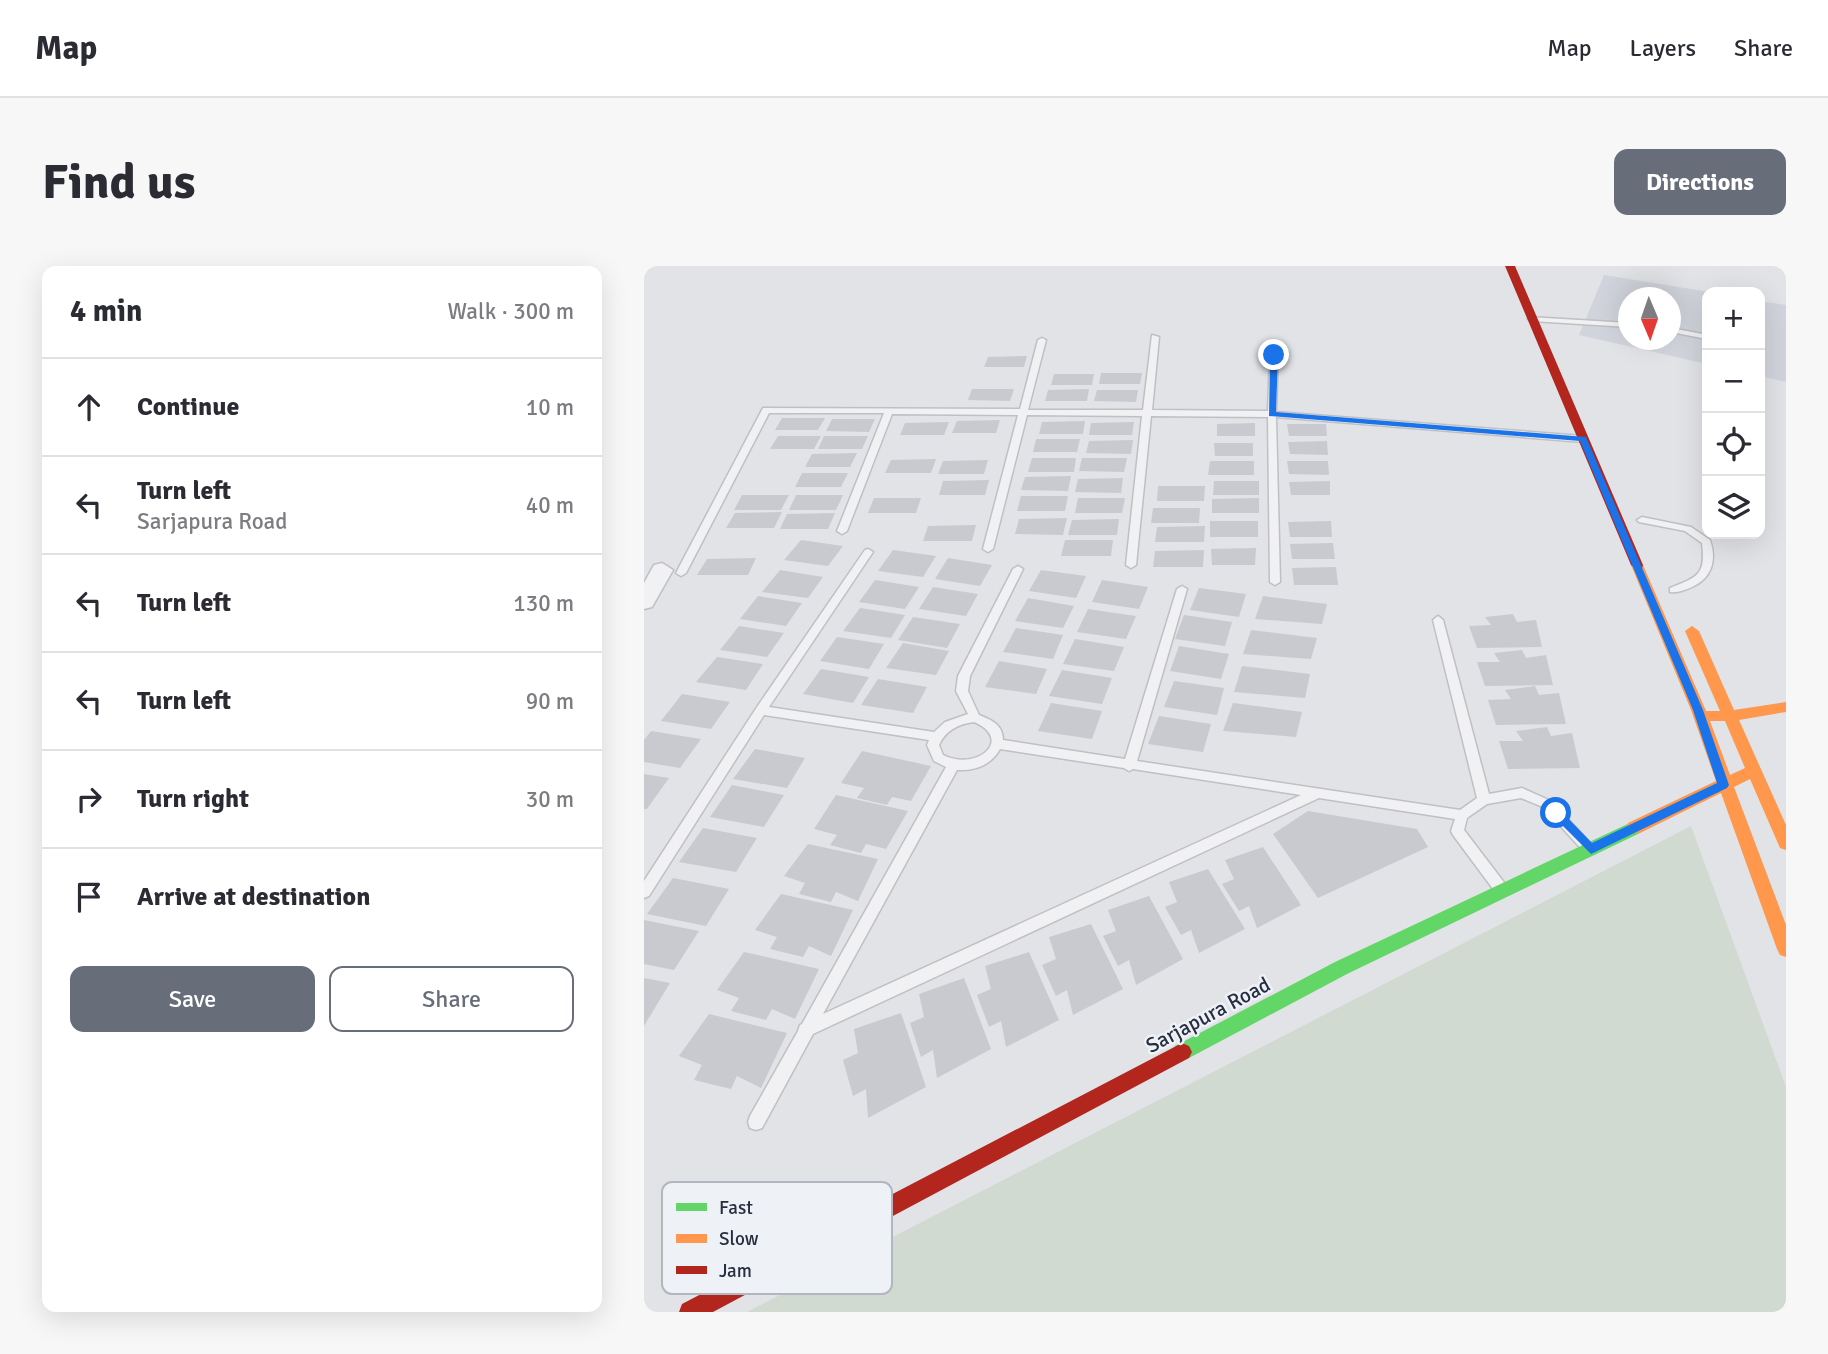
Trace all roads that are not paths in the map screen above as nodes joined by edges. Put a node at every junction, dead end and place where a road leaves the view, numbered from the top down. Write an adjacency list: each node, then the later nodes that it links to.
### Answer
1 (1510, 266): 3 (main road)
2 (1526, 266): 4 (main road)
3 (1532, 319): 4 (lane); 16 (main road)
4 (1550, 319): 5 (lane); 10 (main road)
5 (1618, 324)
6 (1681, 332): 7 (lane)
7 (1702, 336)
8 (1155, 337): 14 (lane)
9 (1042, 340): 13 (lane)
10 (1562, 344)
11 (1274, 355): 15 (lane)
12 (889, 411): 13 (lane); 18 (lane); 24 (lane)
13 (1026, 412): 14 (lane); 20 (lane)
14 (1148, 413): 15 (lane); 22 (lane)
15 (1272, 414): 16 (lane); 25 (lane)
16 (1583, 439): 32 (main road)
17 (1639, 514): 19 (main road); 27 (lane)
18 (842, 531)
19 (1652, 544)
20 (988, 549)
21 (868, 552): 31 (lane)
22 (1131, 565)
23 (1018, 569): 34 (lane)
24 (672, 571): 28 (street)
25 (1275, 582)
26 (1182, 589): 38 (lane)
27 (1676, 597): 33 (main road)
28 (644, 601)
29 (1438, 620): 42 (lane)
30 (1786, 706): 33 (main road)
31 (761, 710): 35 (lane); 47 (lane)
32 (1700, 716): 33 (main road); 40 (main road)
33 (1731, 716): 39 (main road)
34 (975, 718): 35 (lane); 36 (lane)
35 (936, 737): 37 (lane)
36 (998, 744): 37 (lane); 38 (lane)
37 (953, 766): 49 (lane)
38 (1129, 766): 41 (lane)
39 (1753, 771): 40 (main road, Sarjapura Road); 44 (main road)
40 (1723, 785): 45 (main road, Sarjapura Road); 48 (main road)
41 (1318, 793): 43 (lane); 49 (lane)
42 (1484, 800): 43 (lane); 45 (lane)
43 (1462, 815): 46 (lane)
44 (1786, 843)
45 (1591, 849): 46 (main road, Sarjapura Road)
46 (1502, 891): 51 (main road, Sarjapura Road)
47 (644, 892)
48 (1786, 949)
49 (805, 1030): 50 (lane)
50 (756, 1122)
51 (892, 1205)
52 (724, 1294): 53 (main road, Sarjapura Road)
53 (690, 1312)

